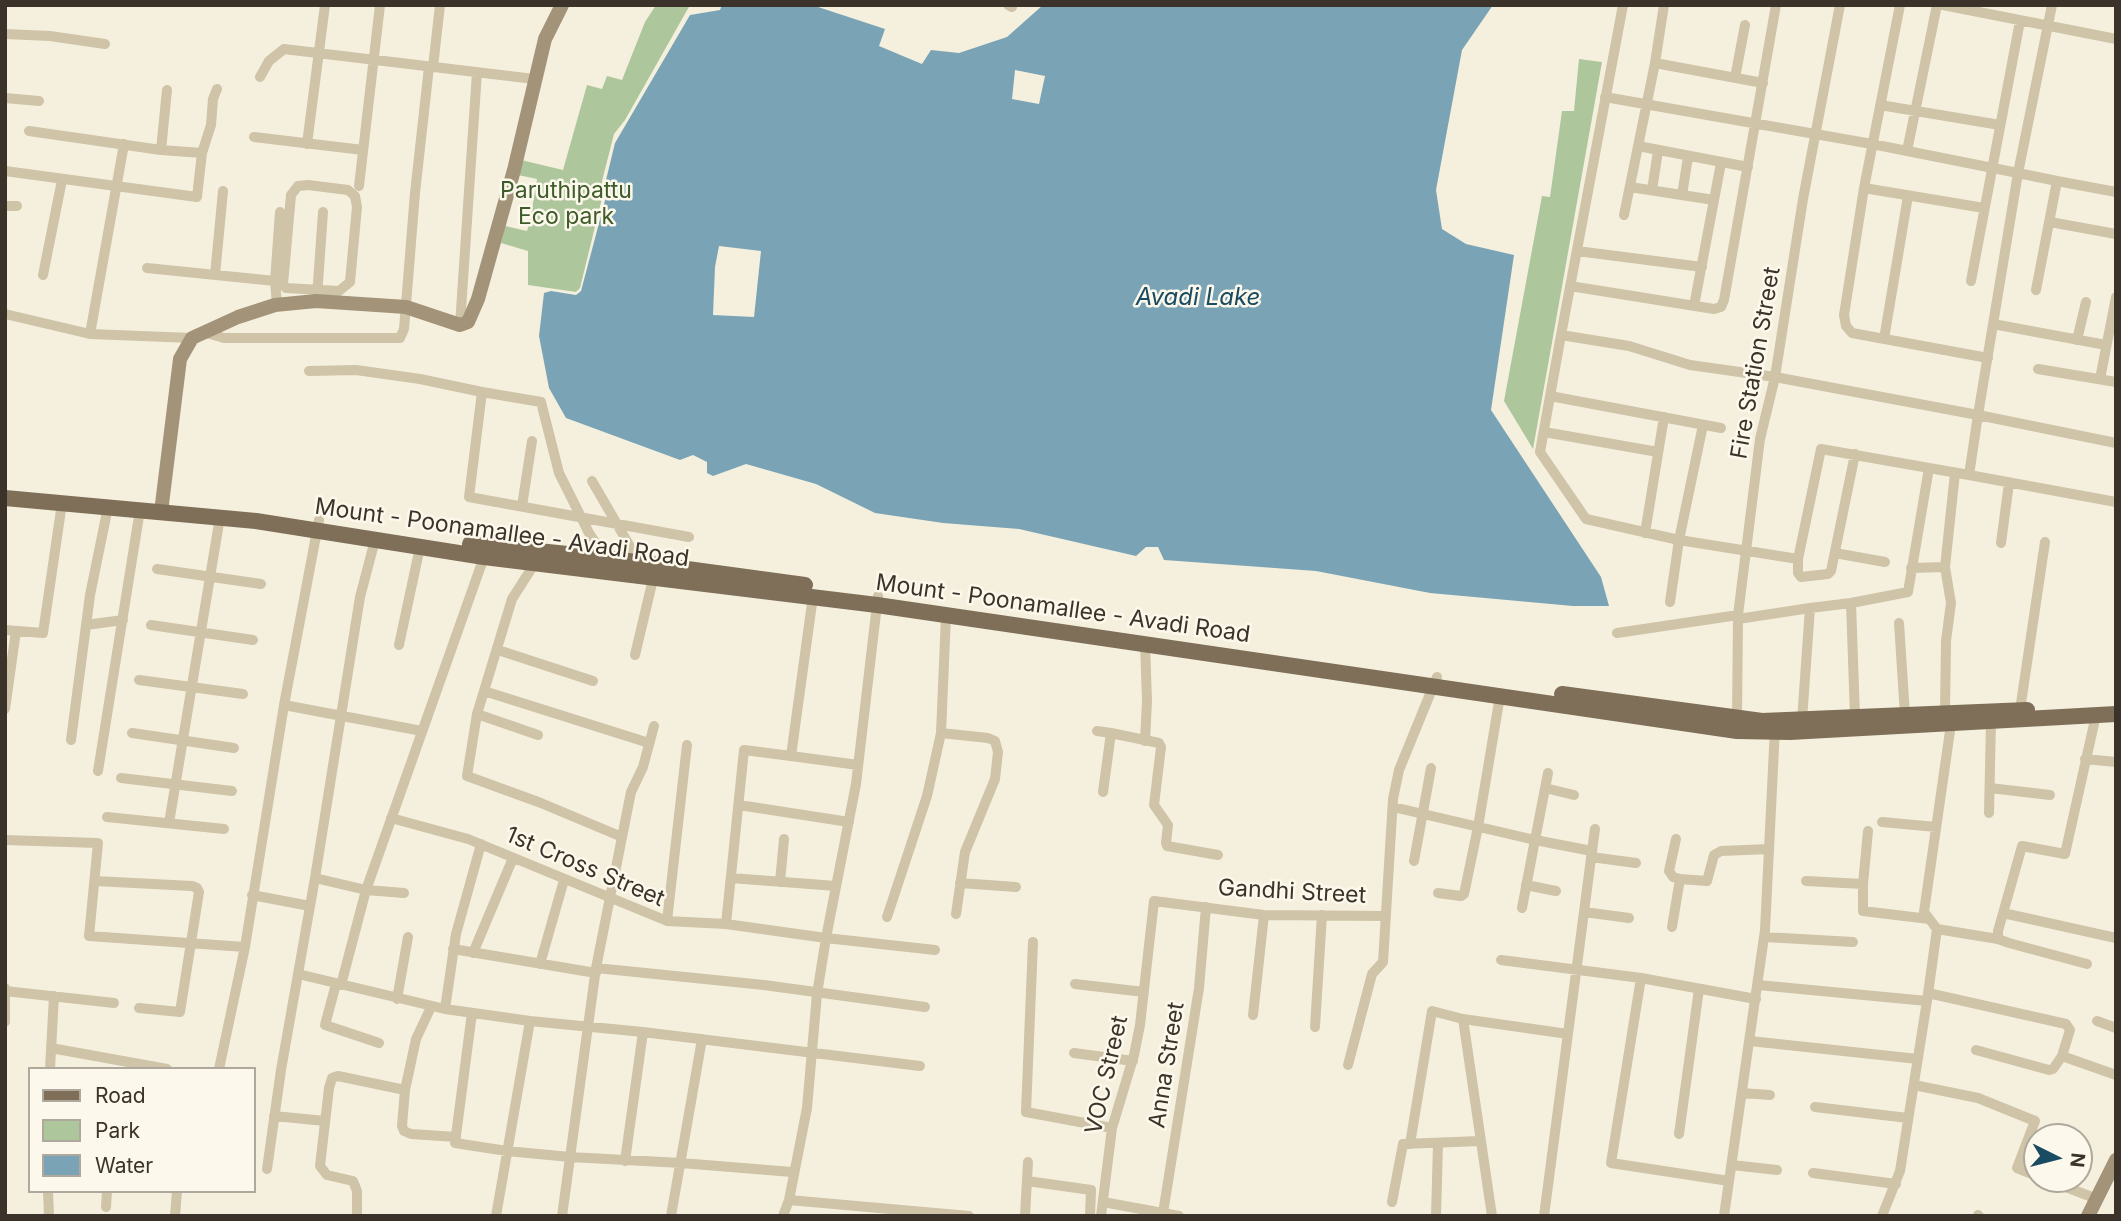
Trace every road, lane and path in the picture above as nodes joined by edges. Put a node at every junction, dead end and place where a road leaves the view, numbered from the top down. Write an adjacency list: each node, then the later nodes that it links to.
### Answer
1 (325, 5): 19 (street)
2 (380, 5): 20 (street)
3 (440, 5): 22 (street)
4 (562, 5): 26 (main road)
5 (1623, 5): 30 (street)
6 (1664, 5): 21 (street)
7 (1776, 5): 27 (street)
8 (1840, 5): 39 (street, Fire Station Street)
9 (1900, 5): 34 (street)
10 (1937, 5): 35 (street)
11 (1942, 5): 13 (street)
12 (2052, 5): 15 (street)
13 (2020, 21): 15 (street); 37 (street)
14 (1745, 25): 25 (street)
15 (2048, 26): 17 (street); 55 (street)
16 (5, 34): 18 (street)
17 (2116, 38)
18 (105, 44)
19 (317, 54): 20 (street); 24 (street); 42 (street)
20 (373, 60): 22 (street); 46 (street)
21 (1655, 63): 25 (street); 33 (street)
22 (431, 67): 23 (street); 90 (street)
23 (477, 72): 26 (street); 93 (street)
24 (260, 77)
25 (1735, 78): 27 (street)
26 (534, 79): 93 (main road)
27 (1763, 83): 36 (street)
28 (218, 89): 49 (street)
29 (167, 90): 45 (street)
30 (1605, 97): 33 (street); 76 (street)
31 (5, 98): 32 (street)
32 (39, 101)
33 (1646, 105): 36 (street); 44 (street)
34 (1880, 105): 35 (street); 43 (street)
35 (1916, 111): 37 (street); 48 (street)
36 (1755, 124): 39 (street); 52 (street)
37 (2000, 125): 53 (street)
38 (29, 131): 41 (street)
39 (1816, 134): 43 (street); 103 (street, Fire Station Street)
40 (254, 137): 42 (street)
41 (124, 144): 45 (street); 58 (street)
42 (307, 144): 46 (street)
43 (1872, 144): 48 (street); 61 (street)
44 (1638, 146): 47 (street); 60 (street)
45 (161, 150): 49 (street)
46 (363, 150): 59 (street)
47 (1658, 151): 50 (street); 62 (street)
48 (1907, 151): 53 (street)
49 (202, 153): 58 (street)
50 (1688, 157): 51 (street); 65 (street)
51 (1721, 163): 52 (street); 67 (street)
52 (1748, 167): 89 (street)
53 (1992, 167): 55 (street); 70 (street)
54 (5, 171): 56 (street)
55 (2018, 173): 57 (street); 92 (street)
56 (62, 180): 58 (street); 79 (street)
57 (2057, 181): 64 (street); 74 (street)
58 (116, 186): 94 (street)
59 (359, 186)
60 (1630, 187): 62 (street); 73 (street)
61 (1864, 188): 66 (street); 97 (street)
62 (1651, 190): 65 (street)
63 (223, 191): 80 (street)
64 (2116, 192)
65 (1682, 195): 67 (street)
66 (1908, 196): 70 (street); 97 (street)
67 (1714, 200): 77 (street)
68 (5, 206): 69 (street)
69 (18, 206)
70 (1984, 208): 82 (street)
71 (280, 212): 81 (street)
72 (323, 212): 85 (street)
73 (1624, 215)
74 (2050, 222): 75 (street); 84 (street)
75 (2116, 234)
76 (1577, 251): 77 (street); 83 (street)
77 (1702, 267): 89 (street)
78 (148, 268): 80 (street)
79 (43, 275)
80 (215, 275): 81 (street)
81 (275, 281): 88 (street)
82 (1971, 281)
83 (1570, 285): 89 (street); 96 (street)
84 (2036, 290)
85 (317, 296): 85 (street); 88 (main road); 90 (main road)
86 (2116, 297): 99 (street)
87 (2086, 302): 98 (street)
88 (277, 305): 95 (main road)
89 (1694, 306)
90 (406, 307): 93 (main road); 95 (street)
91 (5, 314): 94 (street)
92 (1993, 324): 98 (street); 100 (street)
93 (460, 325)
94 (90, 334): 95 (street)
95 (197, 335): 126 (main road)
96 (1561, 335): 103 (street); 107 (street)
97 (1884, 339): 100 (street)
98 (2077, 340): 99 (street)
99 (2106, 345): 104 (street)
100 (1988, 358): 108 (street)
101 (2038, 369): 104 (street)
102 (309, 371): 106 (street)
103 (1775, 377): 108 (street); 141 (street, Fire Station Street)
104 (2100, 379): 105 (street)
105 (2116, 382)
106 (482, 393): 127 (street); 131 (street)
107 (1550, 396): 109 (street); 112 (street)
108 (1978, 415): 114 (street); 119 (street)
109 (1664, 417): 110 (street); 115 (street)
110 (1703, 425): 111 (street); 137 (street)
111 (1721, 428)
112 (1544, 432): 115 (street); 134 (street)
113 (532, 441): 127 (street)
114 (2116, 443)
115 (1658, 452): 134 (street)
116 (1855, 454): 117 (street); 142 (street); 145 (street)
117 (1929, 468): 118 (street); 150 (street)
118 (1955, 473): 119 (street); 149 (street)
119 (1969, 475): 121 (street)
120 (592, 481): 132 (street)
121 (2009, 483): 124 (street); 138 (street)
122 (5, 490): 126 (main road, Mount - Poonamallee - Avadi Road)
123 (5, 498): 125 (main road, Mount - Poonamallee - Avadi Road)
124 (2116, 502)
125 (62, 503): 128 (main road, Mount - Poonamallee - Avadi Road); 166 (street)
126 (161, 506): 129 (main road, Mount - Poonamallee - Avadi Road); 130 (main road, Mount - Poonamallee - Avadi Road); 133 (main road, Mount - Poonamallee - Avadi Road)
127 (522, 506): 131 (street)
128 (108, 507): 129 (main road, Mount - Poonamallee - Avadi Road); 164 (street)
129 (139, 510): 162 (street)
130 (220, 517): 133 (main road, Mount - Poonamallee - Avadi Road); 152 (street)
131 (581, 517): 132 (street); 144 (street)
132 (617, 524): 135 (street); 146 (street)
133 (318, 525): 136 (main road, Mount - Poonamallee - Avadi Road); 144 (main road, Mount - Poonamallee - Avadi Road); 181 (street)
134 (1645, 533): 137 (street)
135 (689, 537)
136 (375, 540): 140 (main road, Mount - Poonamallee - Avadi Road); 189 (street)
137 (1679, 540): 141 (street); 157 (street)
138 (2001, 542)
139 (2045, 542): 184 (street)
140 (420, 547): 143 (main road, Mount - Poonamallee - Avadi Road); 171 (street)
141 (1746, 552): 145 (street); 161 (street, Fire Station Street)
142 (1835, 553): 145 (street); 147 (street)
143 (484, 557): 148 (main road, Mount - Poonamallee - Avadi Road); 197 (street)
144 (606, 558): 146 (main road, Mount - Poonamallee - Avadi Road)
145 (1798, 559)
146 (639, 562): 156 (main road, Mount - Poonamallee - Avadi Road)
147 (1885, 562)
148 (535, 563): 153 (main road, Mount - Poonamallee - Avadi Road); 172 (street)
149 (1945, 567): 150 (street); 191 (street)
150 (1911, 568): 158 (street)
151 (157, 569): 152 (street)
152 (210, 576): 154 (street); 167 (street)
153 (653, 579): 155 (main road, Mount - Poonamallee - Avadi Road); 173 (street)
154 (261, 584)
155 (813, 596): 156 (main road, Mount - Poonamallee - Avadi Road); 209 (street)
156 (878, 600): 160 (main road, Mount - Poonamallee - Avadi Road); 176 (main road, Mount - Poonamallee - Avadi Road); 212 (street)
157 (1670, 602)
158 (1851, 603): 159 (street); 190 (street)
159 (1810, 608): 161 (street); 192 (street)
160 (946, 616): 170 (main road, Mount - Poonamallee - Avadi Road); 200 (street)
161 (1738, 617): 168 (street); 194 (street, Fire Station Street)
162 (123, 620): 164 (street); 214 (street)
163 (1899, 622): 187 (street)
164 (86, 625): 203 (street)
165 (151, 625): 167 (street)
166 (11, 630): 183 (street)
167 (200, 632): 169 (street); 177 (street)
168 (1617, 633)
169 (253, 640)
170 (1144, 643): 176 (main road, Mount - Poonamallee - Avadi Road); 205 (street)
171 (399, 645)
172 (498, 650): 175 (street); 178 (street)
173 (635, 655)
174 (139, 680): 177 (street)
175 (593, 681)
176 (1436, 682): 180 (main road, Mount - Poonamallee - Avadi Road); 194 (main road, Mount - Poonamallee - Avadi Road); 225 (street)
177 (191, 686): 179 (street); 204 (street)
178 (484, 691): 185 (street); 206 (street)
179 (243, 694)
180 (1500, 696): 194 (main road, Mount - Poonamallee - Avadi Road); 233 (street)
181 (284, 705): 189 (street); 266 (street)
182 (2116, 706): 184 (main road, Mount - Poonamallee - Avadi Road)
183 (5, 709)
184 (2020, 710): 191 (main road, Mount - Poonamallee - Avadi Road)
185 (477, 714): 202 (street); 238 (street)
186 (2116, 714): 188 (main road, Mount - Poonamallee - Avadi Road)
187 (1905, 715): 190 (main road, Mount - Poonamallee - Avadi Road); 191 (main road, Mount - Poonamallee - Avadi Road)
188 (2096, 715): 193 (main road, Mount - Poonamallee - Avadi Road); 210 (street)
189 (341, 716): 197 (street); 250 (street)
190 (1855, 716): 192 (main road, Mount - Poonamallee - Avadi Road)
191 (1948, 718): 193 (main road, Mount - Poonamallee - Avadi Road); 196 (main road, Mount - Poonamallee - Avadi Road); 234 (street)
192 (1802, 720): 196 (main road, Mount - Poonamallee - Avadi Road)
193 (1992, 722): 218 (street)
194 (1737, 724): 196 (main road, Mount - Poonamallee - Avadi Road)
195 (654, 726): 206 (street)
196 (1775, 727): 244 (street)
197 (422, 731): 229 (street)
198 (1097, 731): 201 (street)
199 (132, 733): 204 (street)
200 (941, 733): 257 (street); 278 (street)
201 (1111, 733): 205 (street); 221 (street)
202 (538, 735)
203 (71, 740)
204 (182, 741): 208 (street); 217 (street)
205 (1145, 741): 246 (street)
206 (649, 744): 238 (street)
207 (687, 745): 281 (street)
208 (234, 748)
209 (791, 756): 212 (street); 224 (street)
210 (2085, 760): 211 (street); 273 (street)
211 (2116, 762)
212 (858, 765): 231 (street)
213 (1431, 768): 227 (street)
214 (98, 771)
215 (1548, 773): 219 (street)
216 (121, 778): 217 (street)
217 (175, 784): 220 (street); 230 (street)
218 (1990, 788): 223 (street); 226 (street)
219 (1545, 789): 222 (street); 242 (street)
220 (232, 791)
221 (1103, 792)
222 (1574, 795)
223 (2050, 795)
224 (739, 805): 231 (street); 251 (street)
225 (1393, 807): 227 (street); 277 (street)
226 (1989, 813)
227 (1423, 814): 233 (street); 248 (street)
228 (107, 817): 230 (street)
229 (391, 818): 243 (street, 1st Cross Street); 262 (street)
230 (169, 822): 235 (street)
231 (849, 822): 260 (street)
232 (1882, 822): 234 (street)
233 (1478, 827): 242 (street); 264 (street)
234 (1936, 827): 280 (street)
235 (224, 829)
236 (1595, 830): 245 (street)
237 (1868, 831): 258 (street)
238 (622, 837): 267 (street)
239 (784, 839): 256 (street)
240 (1676, 839): 252 (street)
241 (5, 840): 254 (street)
242 (1535, 840): 245 (street); 259 (street)
243 (481, 844): 247 (street, 1st Cross Street); 294 (street)
244 (1769, 849): 252 (street); 286 (street)
245 (1591, 854): 249 (street); 272 (street)
246 (1218, 855)
247 (513, 858): 253 (street, 1st Cross Street); 296 (street)
248 (1414, 861)
249 (1636, 863)
250 (315, 878): 262 (street); 269 (street)
251 (731, 878): 256 (street); 282 (street)
252 (1680, 878): 283 (street)
253 (564, 880): 267 (street, 1st Cross Street); 298 (street)
254 (95, 881): 290 (street); 290 (street)
255 (1806, 881): 258 (street)
256 (780, 882): 260 (street)
257 (960, 883): 261 (street); 274 (street)
258 (1863, 884): 280 (street)
259 (1526, 885): 263 (street); 271 (street)
260 (836, 886): 287 (street)
261 (1016, 887)
262 (366, 890): 265 (street); 305 (street)
263 (1556, 891)
264 (1438, 892)
265 (404, 893)
266 (252, 895): 269 (street); 293 (street)
267 (610, 899): 281 (street, 1st Cross Street); 300 (street)
268 (1154, 901): 270 (street, Gandhi Street); 309 (street, VOC Street)
269 (310, 906): 302 (street)
270 (1206, 906): 275 (street, Gandhi Street); 387 (street, Anna Street)
271 (1522, 908)
272 (1584, 912): 279 (street); 301 (street)
273 (2003, 913): 288 (street); 289 (street)
274 (956, 914)
275 (1264, 915): 276 (street, Gandhi Street); 321 (street)
276 (1322, 915): 277 (street, Gandhi Street); 327 (street)
277 (1385, 916): 341 (street)
278 (887, 917)
279 (1629, 918)
280 (1929, 919): 284 (street)
281 (667, 921): 282 (street, 1st Cross Street)
282 (726, 924): 287 (street, 1st Cross Street)
283 (1671, 927)
284 (1937, 929): 289 (street); 312 (street)
285 (408, 937): 313 (street)
286 (1765, 937): 292 (street); 306 (street)
287 (826, 938): 295 (street, 1st Cross Street); 310 (street)
288 (2116, 938)
289 (1998, 939): 299 (street)
290 (190, 942): 293 (street); 318 (street)
291 (1033, 942): 356 (street)
292 (1853, 942)
293 (245, 947): 345 (street)
294 (453, 949): 296 (street); 319 (street)
295 (935, 950)
296 (473, 953): 298 (street)
297 (1501, 960): 301 (street)
298 (540, 964): 300 (street)
299 (2087, 964)
300 (596, 971): 310 (street); 326 (street)
301 (1576, 971): 303 (street); 330 (street)
302 (298, 974): 305 (street); 352 (street)
303 (1641, 978): 307 (street); 376 (street)
304 (1075, 984): 309 (street)
305 (339, 985): 313 (street); 333 (street)
306 (1758, 985): 312 (street); 314 (street)
307 (1699, 989): 314 (street); 357 (street)
308 (5, 990): 311 (street); 325 (street)
309 (1144, 992): 340 (street, VOC Street)
310 (817, 994): 317 (street); 336 (street)
311 (54, 996): 315 (street); 334 (street)
312 (1927, 997): 338 (street); 339 (street)
313 (397, 999): 316 (street)
314 (1756, 999): 332 (street)
315 (114, 1003)
316 (431, 1007): 319 (street); 348 (street)
317 (925, 1007)
318 (139, 1008)
319 (445, 1009): 320 (street)
320 (472, 1013): 323 (street); 358 (street)
321 (1253, 1015)
322 (1463, 1019): 330 (street); 359 (street); 360 (street)
323 (530, 1021): 326 (street); 362 (street)
324 (2097, 1021): 328 (street)
325 (5, 1022)
326 (589, 1027): 329 (street); 364 (street)
327 (1315, 1027)
328 (2116, 1028)
329 (643, 1032): 331 (street); 366 (street)
330 (1568, 1034): 403 (street)
331 (702, 1039): 336 (street); 368 (street)
332 (1750, 1041): 339 (street); 349 (street)
333 (379, 1043)
334 (51, 1048): 343 (street); 344 (street)
335 (1976, 1050): 338 (street)
336 (811, 1052): 342 (street); 373 (street)
337 (1074, 1053): 340 (street)
338 (2062, 1056): 346 (street)
339 (1918, 1059): 347 (street)
340 (1133, 1061): 356 (street, VOC Street)
341 (1348, 1065)
342 (920, 1066)
343 (50, 1067)
344 (156, 1067)
345 (219, 1067)
346 (2116, 1075)
347 (1914, 1084): 353 (street); 355 (street)
348 (405, 1090): 354 (street); 358 (street)
349 (1742, 1093): 350 (street); 369 (street)
350 (1770, 1096)
351 (1815, 1107): 353 (street)
352 (274, 1116): 354 (street); 370 (street)
353 (1908, 1118): 377 (street)
354 (325, 1121): 391 (street)
355 (2034, 1123)
356 (1112, 1128): 384 (street, VOC Street)
357 (1679, 1134)
358 (456, 1137): 362 (street)
359 (1480, 1141): 361 (street); 402 (street)
360 (1410, 1144): 361 (street); 385 (street)
361 (1438, 1144): 401 (street)
362 (508, 1151): 364 (street); 392 (street)
363 (2023, 1152): 372 (street)
364 (570, 1157): 366 (street); 393 (street)
365 (2116, 1160): 382 (main road)
366 (625, 1161): 368 (street)
367 (1028, 1162): 375 (street)
368 (681, 1163): 373 (street); 394 (street)
369 (1732, 1165): 371 (street); 376 (street)
370 (267, 1169)
371 (1777, 1170)
372 (2023, 1170)
373 (792, 1172): 383 (street)
374 (1814, 1173): 377 (street)
375 (1027, 1181): 397 (street); 398 (street)
376 (1729, 1181): 404 (street)
377 (1896, 1184): 405 (street)
378 (48, 1193): 389 (street)
379 (107, 1193): 386 (street)
380 (177, 1193): 390 (street)
381 (2081, 1193): 382 (street)
382 (2097, 1199): 406 (main road)
383 (789, 1200): 388 (street); 395 (street)
384 (1102, 1202): 387 (street); 399 (street, VOC Street)
385 (1391, 1202)
386 (106, 1207)
387 (1163, 1213): 400 (street)
388 (931, 1214): 396 (street)
389 (49, 1216)
390 (175, 1216)
391 (357, 1216)
392 (496, 1216)
393 (562, 1216)
394 (671, 1216)
395 (783, 1216)
396 (969, 1216)
397 (1026, 1216)
398 (1090, 1216)
399 (1101, 1216)
400 (1179, 1216)
401 (1436, 1216)
402 (1492, 1216)
403 (1544, 1216)
404 (1724, 1216)
405 (1882, 1216)
406 (2088, 1216)

